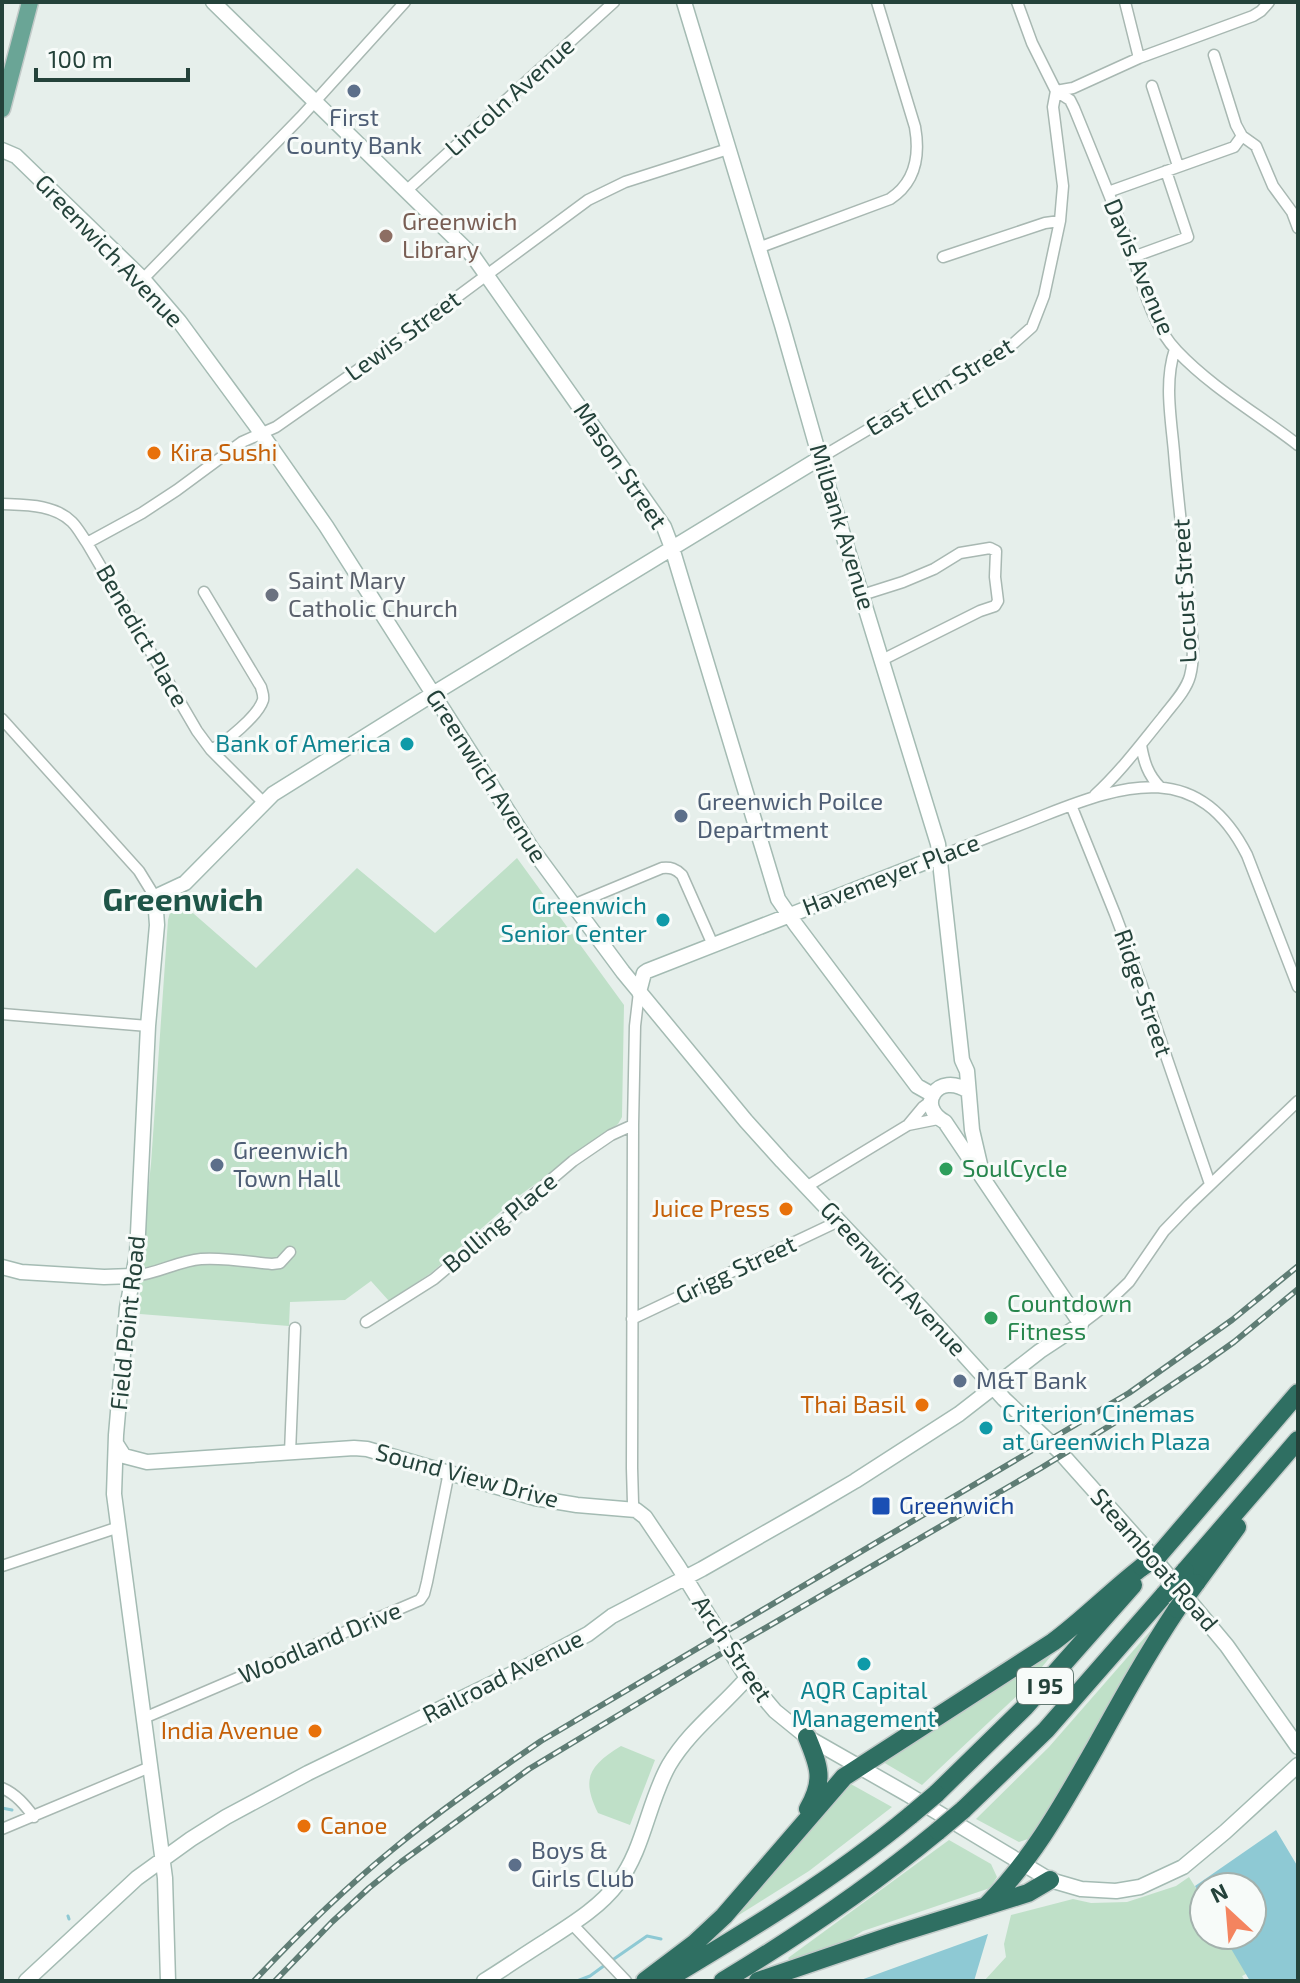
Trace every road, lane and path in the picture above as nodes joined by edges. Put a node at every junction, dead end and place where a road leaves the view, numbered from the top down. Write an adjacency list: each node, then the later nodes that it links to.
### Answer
1 (30, 2): 12 (main road)
2 (213, 2): 15 (main road, Mason Street)
3 (405, 2): 15 (street)
4 (684, 2): 18 (main road, Milbank Avenue)
5 (877, 2): 26 (street)
6 (1017, 2): 14 (street, East Elm Street)
7 (1125, 2): 11 (street)
8 (1269, 2): 11 (street)
9 (611, 3): 22 (street, Lincoln Avenue)
10 (1214, 55): 17 (street)
11 (1139, 58): 14 (street)
12 (6, 79): 16 (main road)
13 (1152, 86): 20 (street)
14 (1056, 91): 23 (street, Davis Avenue); 24 (street, East Elm Street)
15 (315, 102): 22 (main road, Mason Street); 30 (street)
16 (2, 109)
17 (1242, 136): 20 (street); 25 (street)
18 (728, 149): 26 (main road, Milbank Avenue); 29 (street, Lewis Street)
19 (2, 150): 30 (main road, Greenwich Avenue)
20 (1178, 166): 21 (street)
21 (1166, 171): 23 (street); 28 (street)
22 (406, 191): 29 (main road, Mason Street)
23 (1108, 192): 28 (street, Davis Avenue)
24 (1060, 221): 27 (street); 34 (street, East Elm Street)
25 (1298, 228)
26 (758, 248): 34 (main road, Milbank Avenue)
27 (943, 257)
28 (1133, 257): 31 (street, Davis Avenue)
29 (487, 274): 32 (street, Lewis Street); 37 (main road, Mason Street)
30 (143, 279): 32 (main road, Greenwich Avenue)
31 (1175, 349): 33 (street, Davis Avenue); 43 (street, Locust Street)
32 (261, 433): 36 (street, Lewis Street); 41 (main road, Greenwich Avenue)
33 (1298, 445)
34 (820, 458): 37 (main road, East Elm Street); 39 (main road, Milbank Avenue)
35 (2, 504): 36 (street, Benedict Place)
36 (87, 543): 44 (street, Benedict Place)
37 (672, 548): 41 (main road, East Elm Street); 52 (main road, Mason Street)
38 (204, 592): 44 (street)
39 (862, 595): 40 (main road, Milbank Avenue); 40 (street)
40 (882, 660): 49 (main road, Milbank Avenue)
41 (433, 694): 47 (main road, East Elm Street); 51 (main road, Greenwich Avenue)
42 (2, 719): 50 (street)
43 (1141, 745): 45 (street); 46 (street, Locust Street)
44 (211, 750): 47 (street, Benedict Place)
45 (1163, 787): 46 (street, Havemeyer Place); 54 (street, Havemeyer Place)
46 (1091, 798): 48 (street, Havemeyer Place)
47 (264, 803): 50 (main road, East Elm Street)
48 (1071, 805): 49 (street, Havemeyer Place); 68 (street, Ridge Street)
49 (941, 856): 52 (main road, Havemeyer Place); 58 (main road, Milbank Avenue)
50 (155, 897): 57 (main road, Field Point Road)
51 (573, 905): 53 (street); 55 (main road, Greenwich Avenue)
52 (789, 915): 53 (main road, Havemeyer Place); 61 (main road, Mason Street)
53 (713, 945): 55 (main road, Havemeyer Place)
54 (1298, 987)
55 (639, 992): 65 (street); 69 (main road, Greenwich Avenue)
56 (2, 1014): 57 (street)
57 (148, 1026): 73 (main road, Field Point Road)
58 (962, 1060): 59 (main road); 60 (main road, Milbank Avenue)
59 (944, 1085): 60 (main road); 61 (main road)
60 (968, 1091): 63 (main road, Mason Street)
61 (932, 1098): 64 (main road, Mason Street); 66 (street)
62 (1298, 1101): 68 (street)
63 (971, 1113): 64 (main road); 67 (main road, Mason Street)
64 (941, 1120): 66 (street); 67 (main road, Mason Street)
65 (633, 1125): 74 (street); 75 (street, Bolling Place)
66 (908, 1125): 69 (street)
67 (983, 1177): 76 (main road, Mason Street)
68 (1210, 1184): 76 (street)
69 (806, 1187): 70 (main road, Greenwich Avenue)
70 (839, 1221): 74 (street, Grigg Street); 78 (main road, Greenwich Avenue)
71 (290, 1252): 73 (street)
72 (2, 1267): 73 (main road)
73 (133, 1276): 81 (main road, Field Point Road)
74 (632, 1319): 85 (street)
75 (366, 1322)
76 (1081, 1324): 78 (main road, Railroad Avenue)
77 (295, 1328): 83 (street)
78 (994, 1387): 90 (main road, Railroad Avenue); 94 (main road, Steamboat Road)
79 (1298, 1393): 88 (highway, bridge)
80 (1298, 1440): 89 (highway, I 95)
81 (117, 1445): 83 (main road, Sound View Drive); 86 (main road, Field Point Road)
82 (1298, 1447): 89 (highway)
83 (290, 1453): 84 (main road, Sound View Drive)
84 (449, 1472): 85 (main road, Sound View Drive); 92 (street, Woodland Drive)
85 (632, 1509): 90 (main road, Arch Street)
86 (119, 1527): 87 (street); 92 (main road, Field Point Road)
87 (2, 1566)
88 (1143, 1569): 97 (highway); 107 (highway, I 95, bridge)
89 (1191, 1577): 103 (highway, bridge); 112 (highway, I 95, bridge)
90 (685, 1578): 91 (main road, Arch Street); 102 (main road, Railroad Avenue)
91 (747, 1678): 93 (main road, Arch Street); 106 (main road)
92 (144, 1718): 96 (main road, Field Point Road)
93 (807, 1737): 97 (main road, Arch Street); 101 (highway)
94 (1298, 1747)
95 (1298, 1765): 104 (main road, Arch Street)
96 (150, 1767): 99 (street); 102 (main road, Field Point Road)
97 (859, 1767): 101 (highway); 103 (main road, Arch Street)
98 (2, 1788): 99 (street)
99 (34, 1817): 100 (street)
100 (2, 1829)
101 (774, 1859): 107 (highway)
102 (162, 1860): 108 (main road, Railroad Avenue); 109 (main road, Field Point Road)
103 (1022, 1863): 104 (main road, Arch Street); 105 (highway)
104 (1050, 1880): 105 (highway)
105 (986, 1906): 113 (highway)
106 (572, 1924): 110 (main road); 111 (street)
107 (652, 1980)
108 (26, 1981)
109 (168, 1981)
110 (484, 1981)
111 (626, 1981)
112 (723, 1981)
113 (758, 1981)

